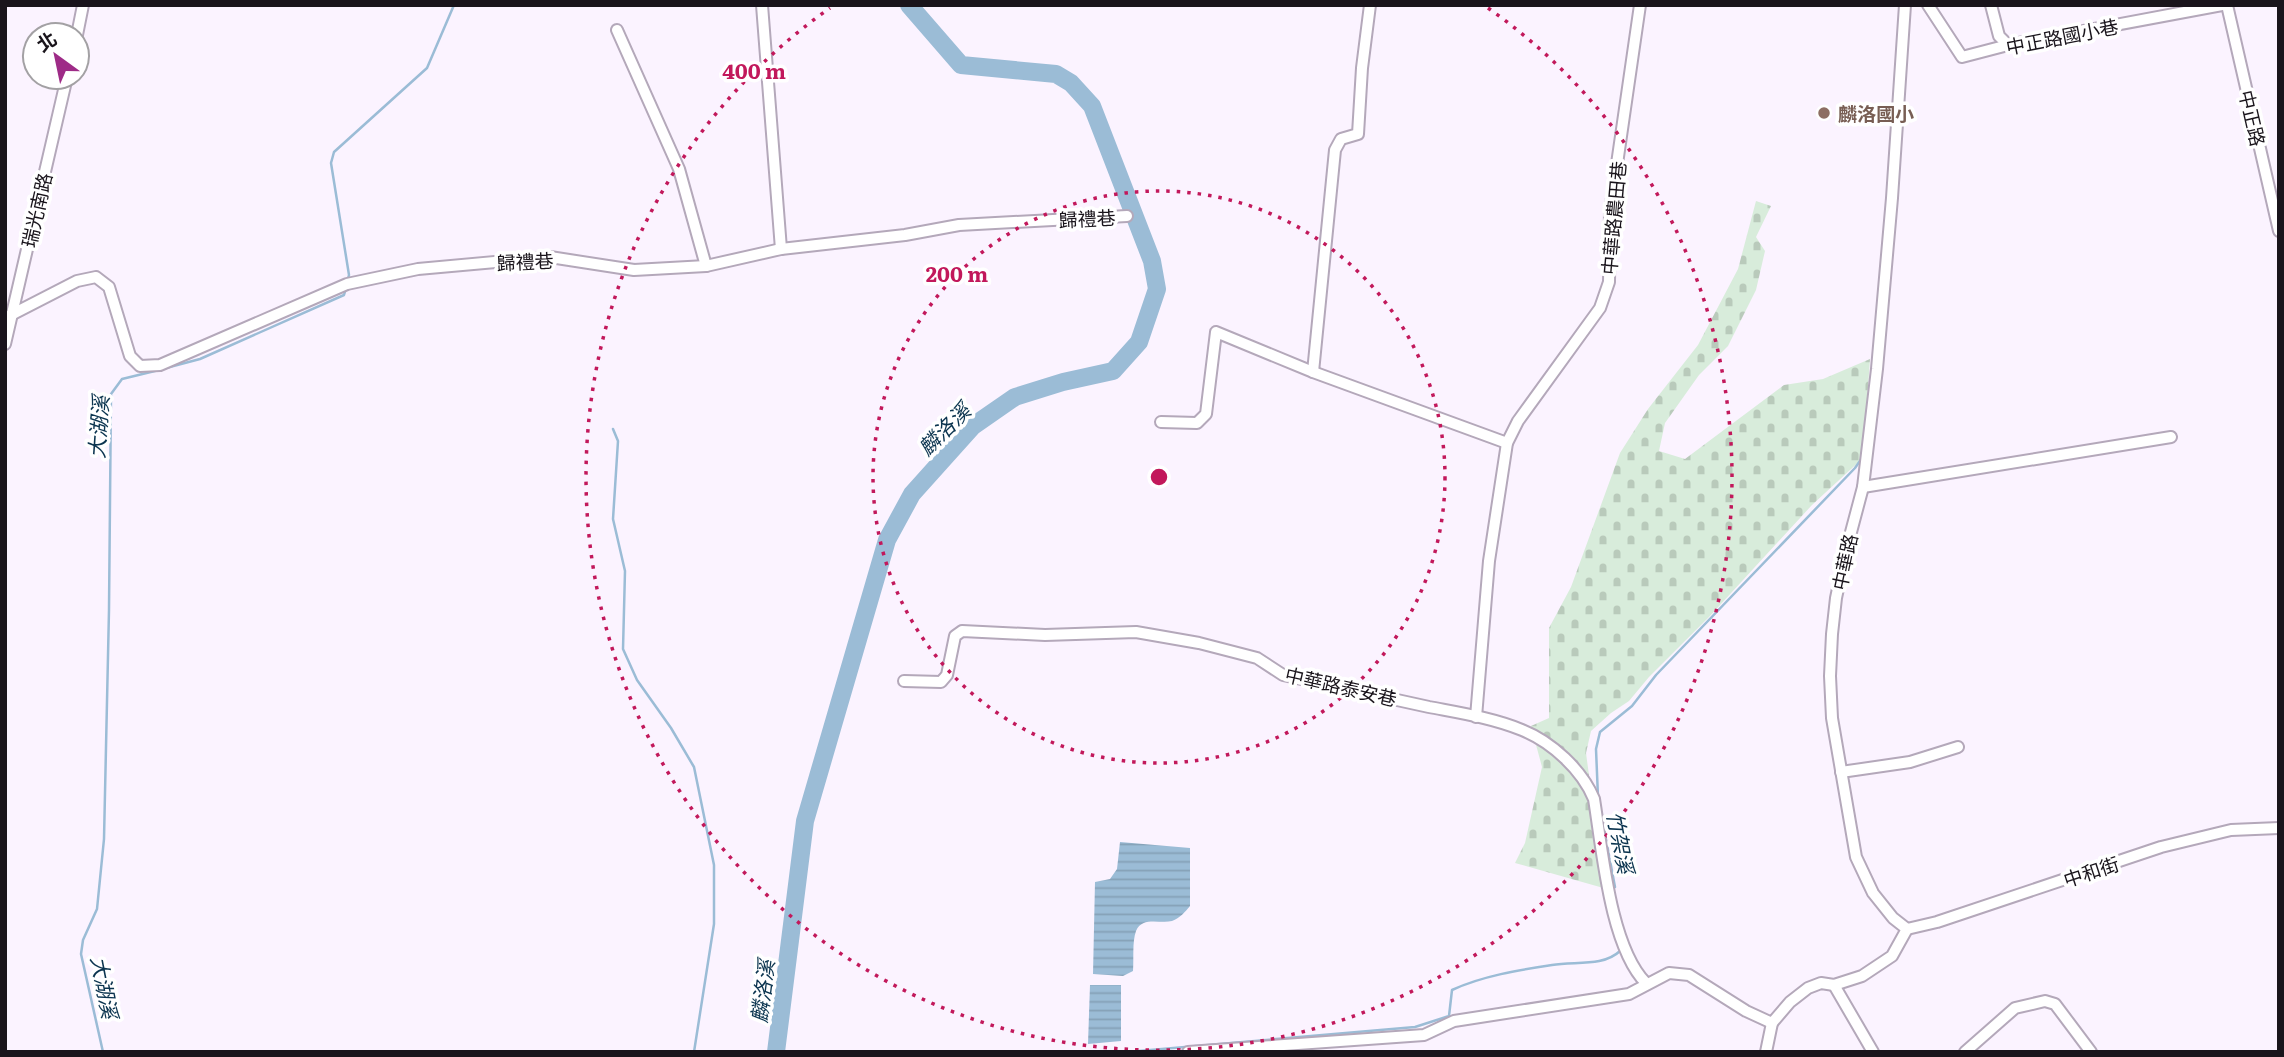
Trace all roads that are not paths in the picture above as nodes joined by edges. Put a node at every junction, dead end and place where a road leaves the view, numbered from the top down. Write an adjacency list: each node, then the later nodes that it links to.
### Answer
1 (762, 5): 13 (street)
2 (1370, 5): 17 (street)
3 (1640, 5): 20 (street, 中華路農田巷)
4 (1905, 5): 21 (street, 中華路)
5 (1928, 5): 9 (street, 中正路國小巷)
6 (1991, 5): 9 (street)
7 (2225, 5): 9 (street, 中正路國小巷); 12 (street, 中正路)
8 (617, 30): 14 (street)
9 (2008, 45)
10 (64, 91): 15 (street, 瑞光南路)
11 (1127, 216): 13 (street, 歸禮巷)
12 (2279, 231)
13 (781, 249): 14 (street, 歸禮巷)
14 (706, 266): 15 (street, 歸禮巷)
15 (9, 316): 16 (street, 瑞光南路)
16 (5, 344)
17 (1313, 372): 18 (street); 20 (street)
18 (1161, 422)
19 (2171, 437): 21 (street)
20 (1507, 443): 23 (street, 中華路農田巷)
21 (1863, 487): 25 (street, 中華路)
22 (904, 681): 23 (street, 中華路泰安巷)
23 (1476, 717): 28 (street, 中華路泰安巷)
24 (1958, 747): 25 (street)
25 (1841, 772): 27 (street, 中華路)
26 (2279, 828): 27 (street, 中和街)
27 (1907, 929): 29 (street)
28 (1646, 983): 30 (street); 31 (street)
29 (1834, 985): 30 (street); 33 (street)
30 (1772, 1023): 32 (street)
31 (1188, 1052)
32 (1766, 1052)
33 (1873, 1052)
34 (1965, 1052): 35 (street)
35 (2091, 1052)

